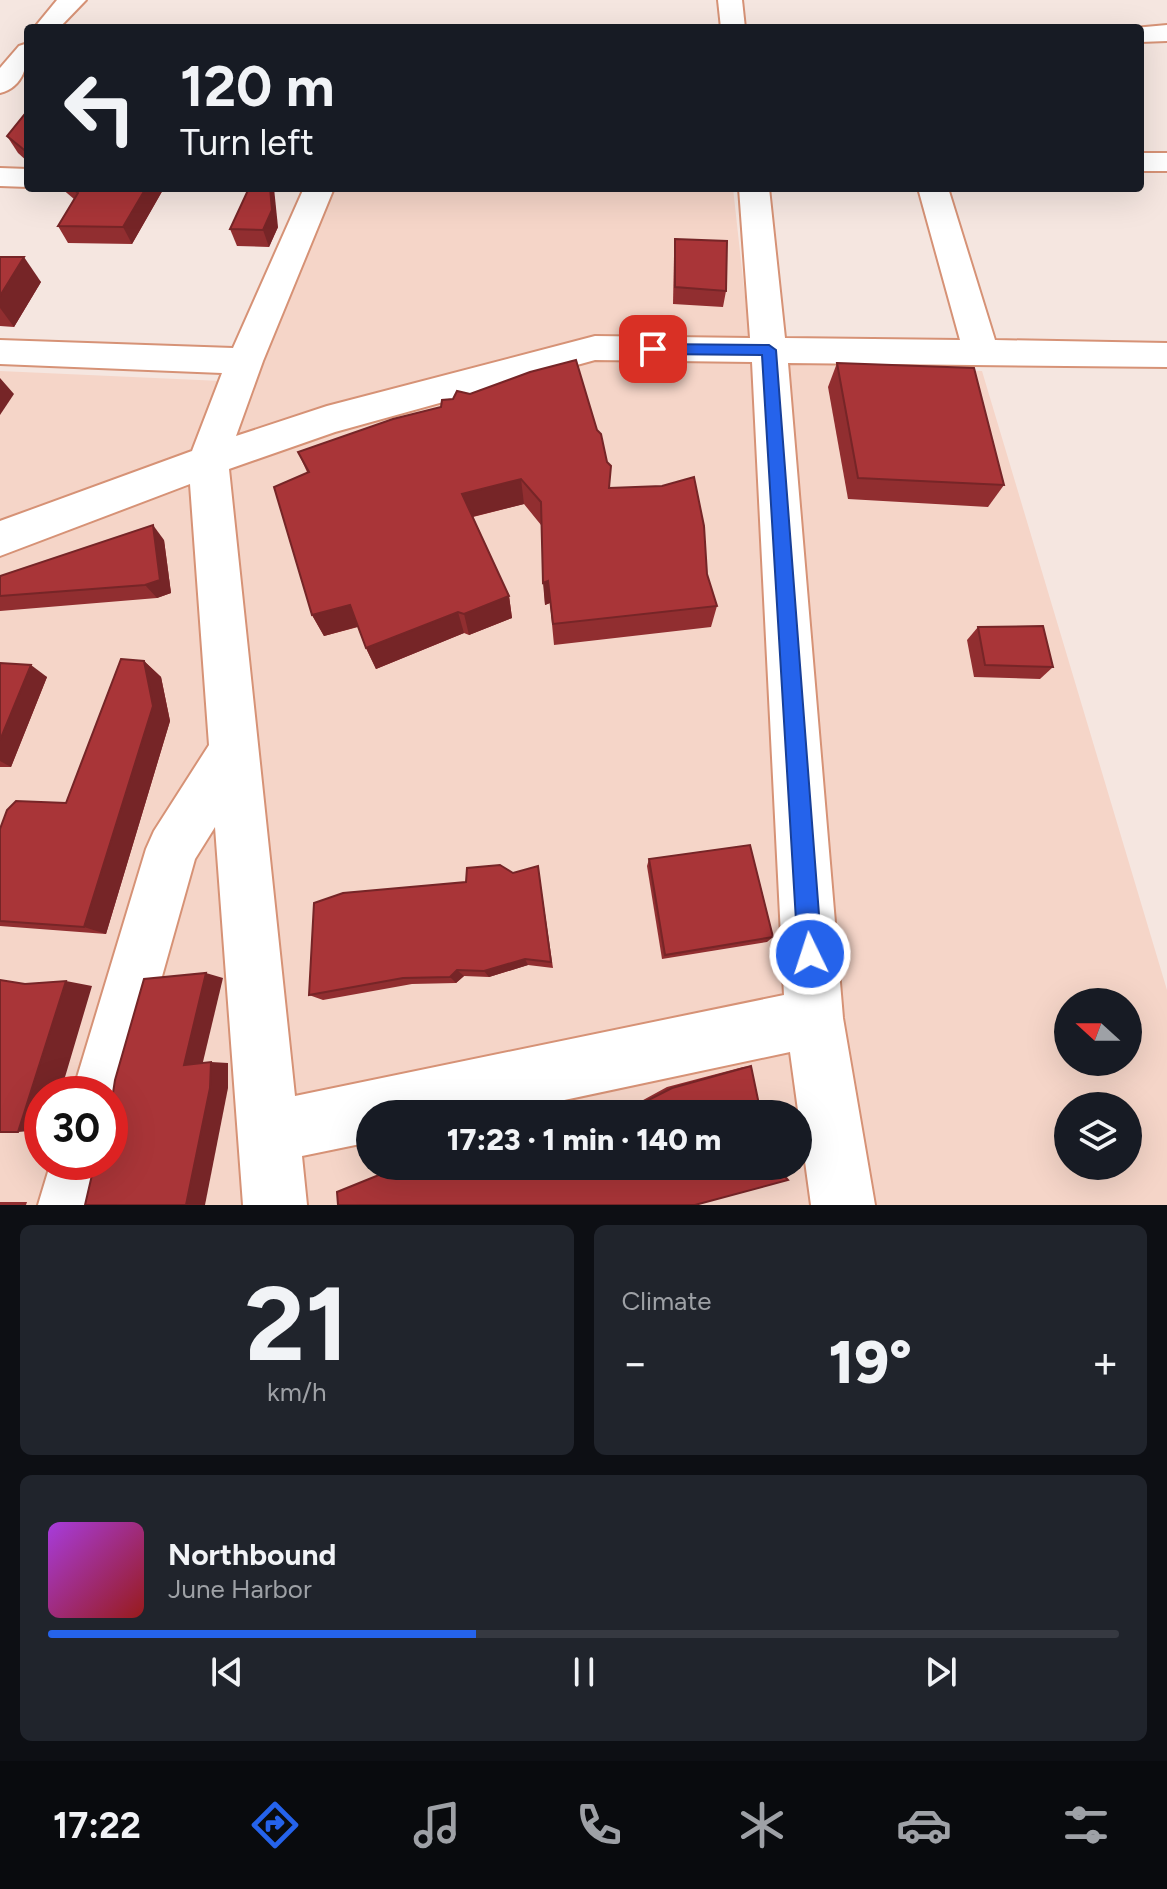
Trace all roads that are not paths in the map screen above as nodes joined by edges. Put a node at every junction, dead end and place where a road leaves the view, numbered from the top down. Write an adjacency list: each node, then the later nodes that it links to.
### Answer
1 (74, 0): 3 (street)
2 (730, 0): 4 (street)
3 (50, 24)
4 (733, 24)
5 (1167, 33): 6 (street)
6 (1144, 34)
7 (24, 56): 8 (street)
8 (0, 85)
9 (1144, 162): 10 (street)
10 (1167, 162)
11 (0, 177): 12 (street)
12 (24, 178)
13 (317, 192): 20 (street)
14 (754, 192): 16 (street)
15 (934, 192): 18 (street)
16 (769, 350): 18 (street); 21 (street); 24 (street)
17 (0, 352): 20 (street)
18 (981, 353): 19 (street)
19 (1167, 355)
20 (245, 361): 21 (street)
21 (208, 461): 22 (street); 23 (street)
22 (0, 539)
23 (233, 752): 25 (street); 26 (street)
24 (814, 1018): 26 (street); 30 (street)
25 (107, 1076)
26 (266, 1133): 29 (street)
27 (77, 1180): 28 (street)
28 (70, 1205)
29 (275, 1205)
30 (843, 1205)

